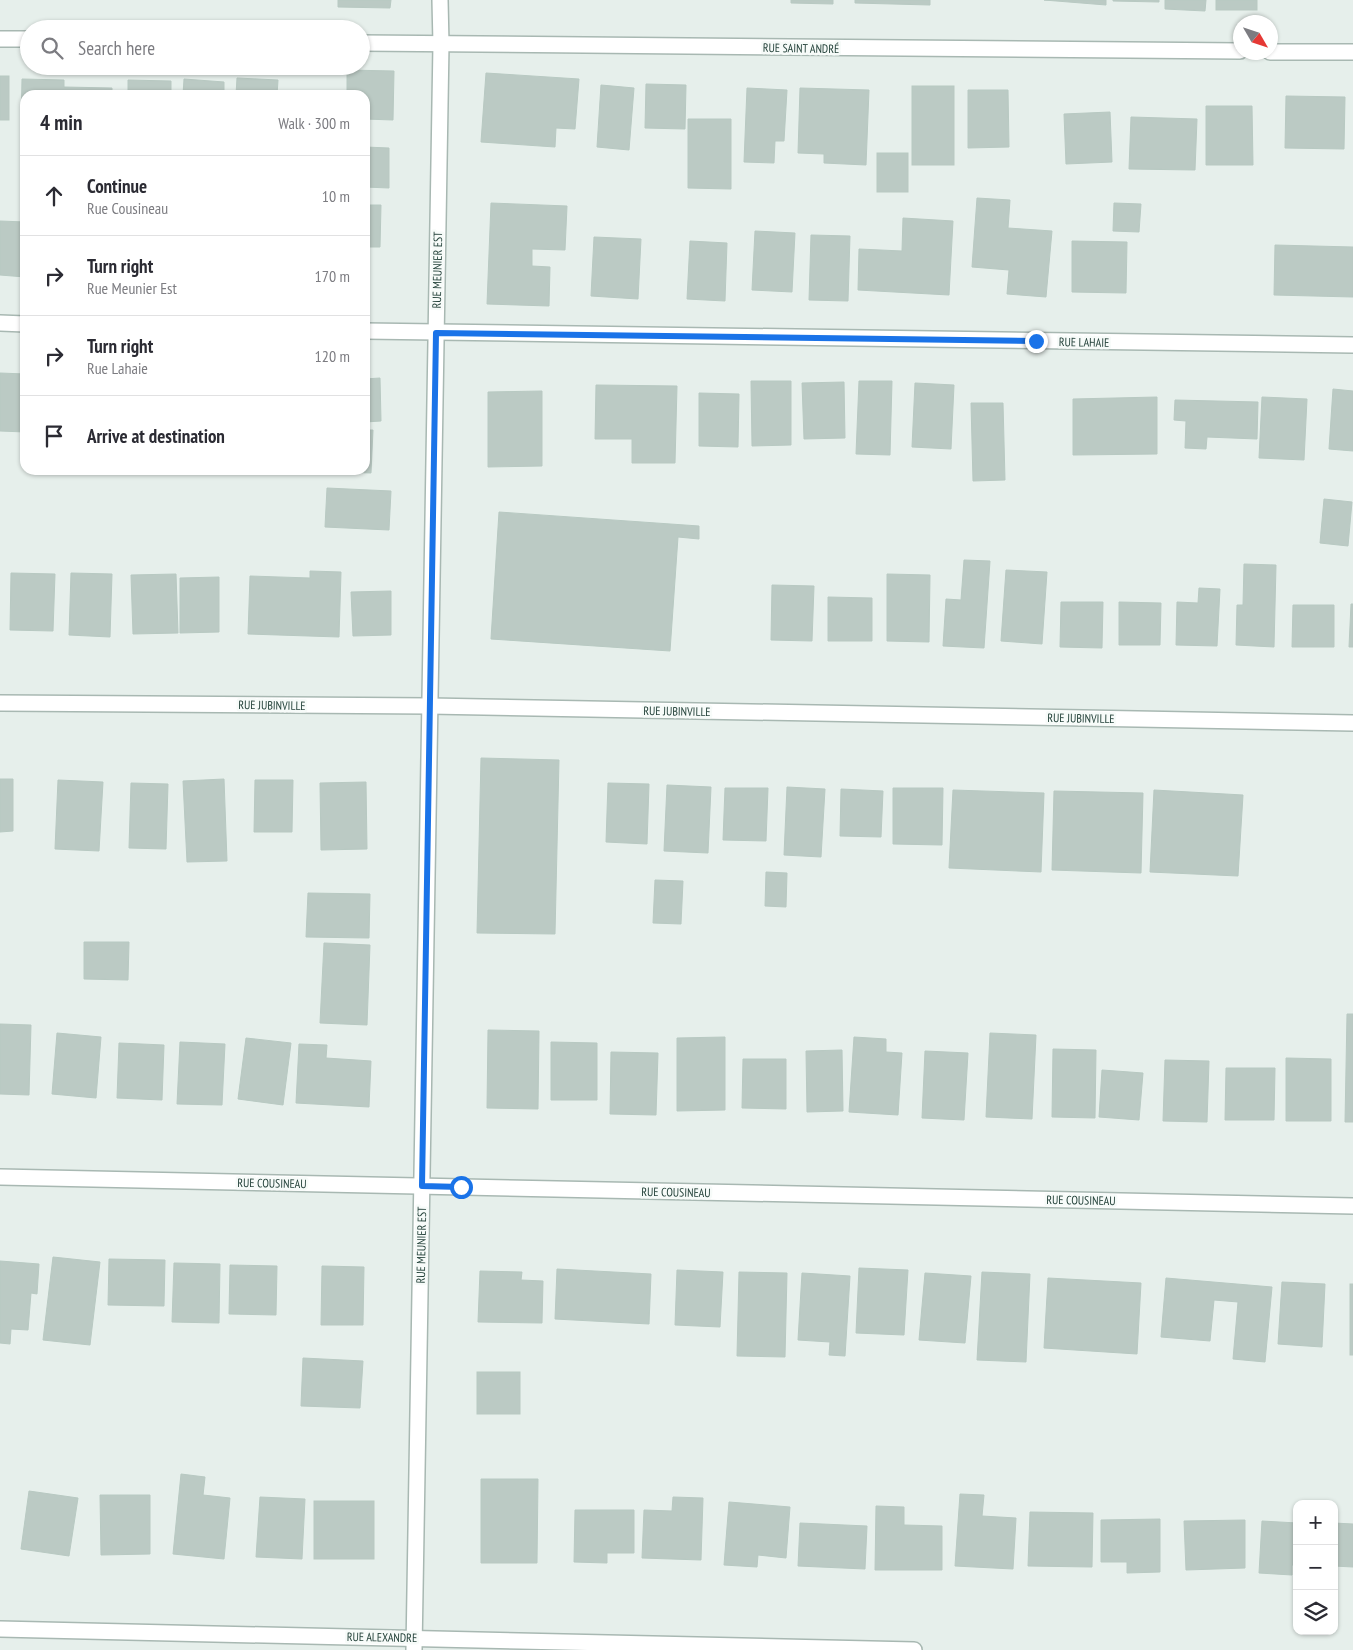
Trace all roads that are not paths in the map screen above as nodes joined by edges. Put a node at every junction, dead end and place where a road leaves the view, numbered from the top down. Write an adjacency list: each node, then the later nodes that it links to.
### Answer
1 (440, 0): 5 (street, RUE MEUNIER EST)
2 (0, 39): 3 (street)
3 (20, 39)
4 (370, 43): 5 (street, RUE SAINT ANDRÉ)
5 (441, 44): 6 (street, RUE SAINT ANDRÉ); 12 (street, RUE MEUNIER EST)
6 (1233, 51)
7 (1278, 52): 8 (street)
8 (1353, 52)
9 (0, 323): 10 (street)
10 (20, 324)
11 (370, 331): 12 (street, RUE LAHAIE)
12 (436, 333): 13 (street, RUE LAHAIE); 15 (street, RUE MEUNIER EST)
13 (1353, 346)
14 (0, 703): 15 (street, RUE JUBINVILLE)
15 (430, 706): 16 (street, RUE JUBINVILLE); 18 (street, RUE MEUNIER EST)
16 (1353, 723)
17 (0, 1177): 18 (street, RUE COUSINEAU)
18 (422, 1186): 19 (street, RUE COUSINEAU); 21 (street, RUE MEUNIER EST)
19 (1353, 1206)
20 (0, 1629): 21 (street, RUE ALEXANDRE)
21 (414, 1644): 22 (street, RUE ALEXANDRE)
22 (914, 1650)

